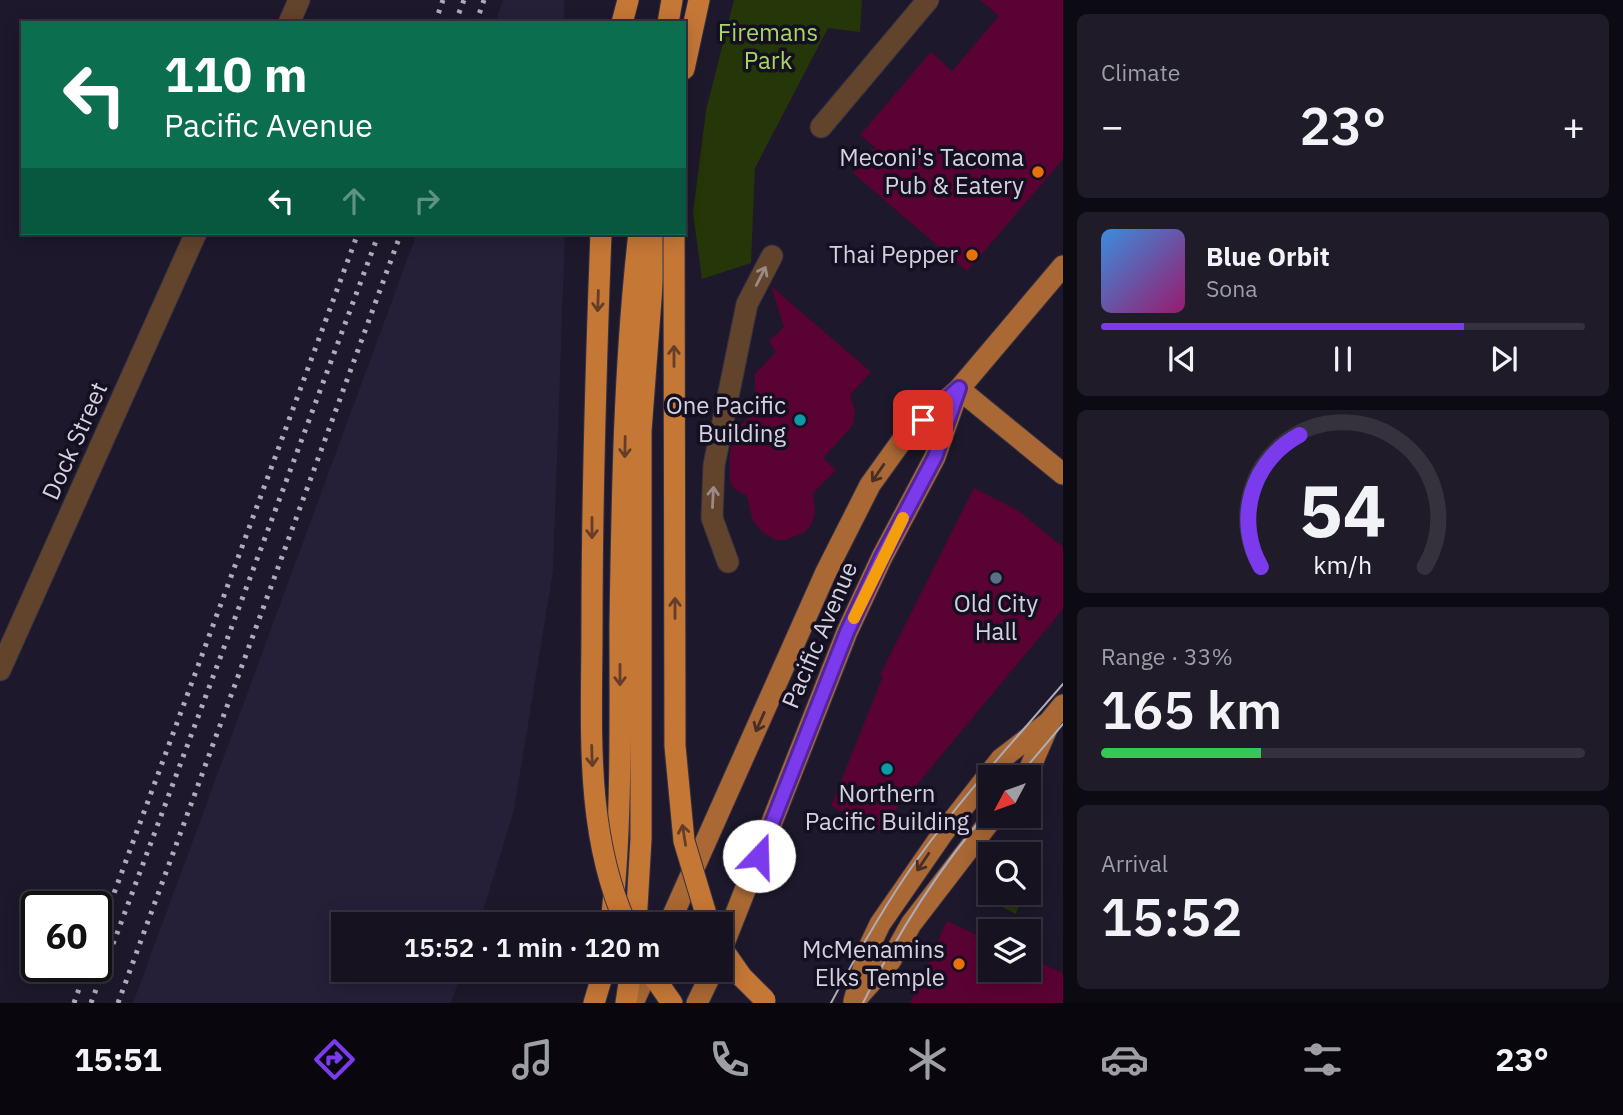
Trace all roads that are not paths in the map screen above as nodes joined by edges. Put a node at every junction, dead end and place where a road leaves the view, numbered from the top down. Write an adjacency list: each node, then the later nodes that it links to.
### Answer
1 (299, 0): 6 (street)
2 (628, 0): 7 (highway)
3 (672, 0): 8 (highway)
4 (699, 0): 9 (highway)
5 (928, 0): 10 (street)
6 (290, 21)
7 (623, 21)
8 (668, 21)
9 (686, 60)
10 (821, 127)
11 (195, 235): 21 (street, Dock Street)
12 (601, 235): 26 (highway, one-way to 26, bridge)
13 (639, 235): 25 (highway, one-way to 25)
14 (656, 235): 27 (highway)
15 (674, 235): 29 (highway, one-way to 15, bridge)
16 (772, 256): 20 (street, one-way to 16)
17 (1063, 266): 18 (main road, Pacific Avenue)
18 (959, 388): 19 (main road); 28 (main road, Pacific Avenue, one-way to 28); 30 (main road, Pacific Avenue)
19 (1063, 474)
20 (728, 562)
21 (0, 670)
22 (1056, 713): 23 (main road); 38 (main road, one-way to 38)
23 (1032, 765)
24 (984, 828): 38 (main road)
25 (612, 912)
26 (620, 912)
27 (637, 912)
28 (674, 912)
29 (705, 912)
30 (733, 922)
31 (733, 965): 37 (highway, bridge)
32 (600, 982): 39 (highway)
33 (629, 982): 40 (highway)
34 (643, 982): 41 (main road)
35 (657, 982): 42 (highway)
36 (707, 982): 43 (main road)
37 (766, 1002)
38 (853, 1002)
39 (594, 1003)
40 (626, 1003)
41 (633, 1003)
42 (672, 1003)
43 (697, 1003)

